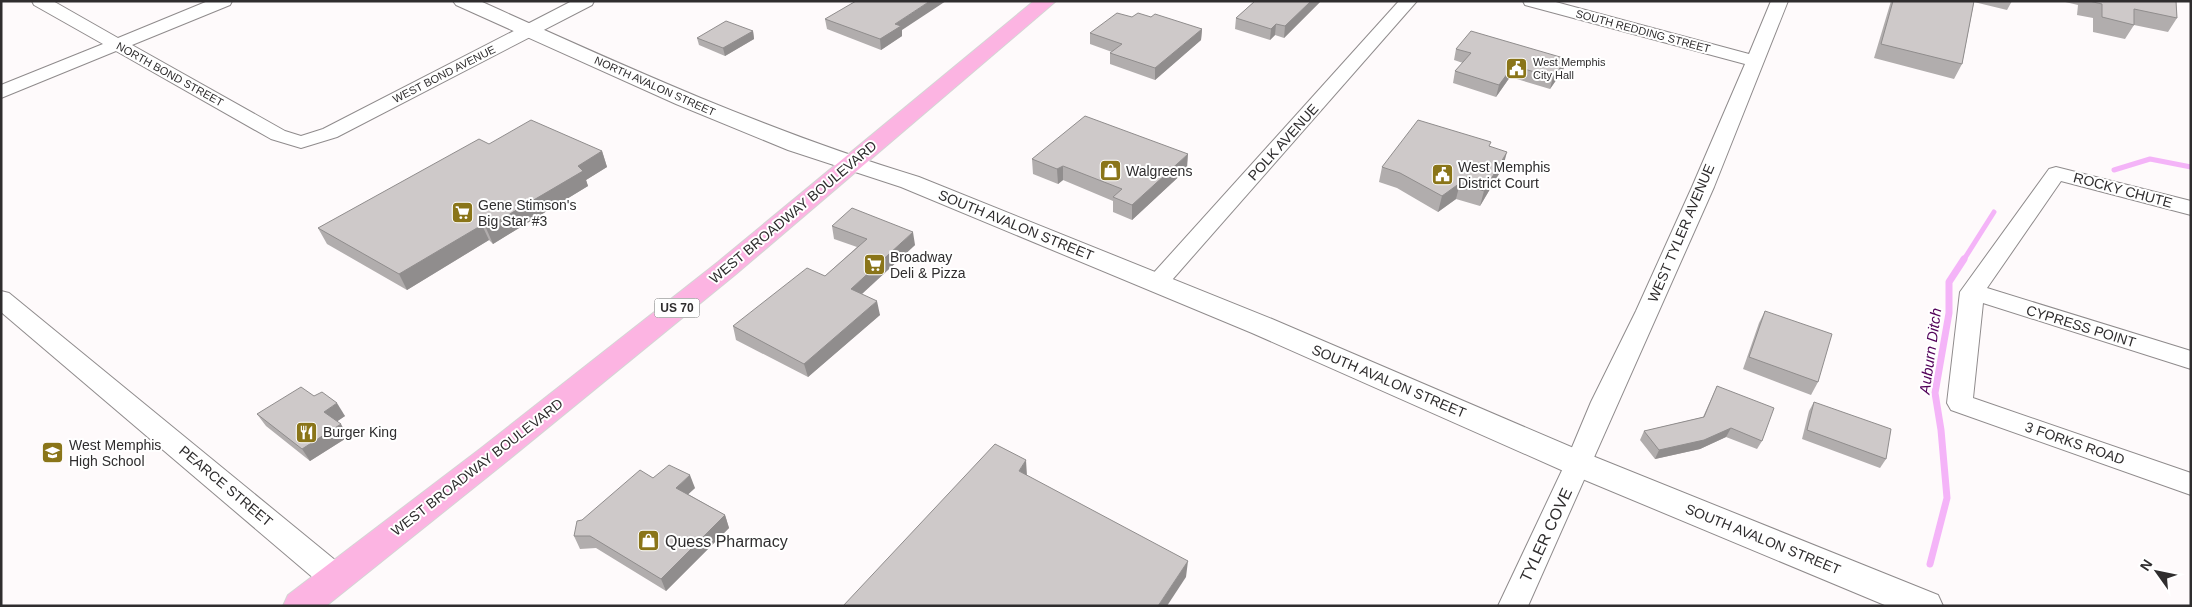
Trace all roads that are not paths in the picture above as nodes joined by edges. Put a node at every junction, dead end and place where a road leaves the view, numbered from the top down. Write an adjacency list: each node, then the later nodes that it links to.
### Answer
1 (40, 1): 10 (street, NORTH BOND STREET)
2 (224, 1): 10 (street)
3 (463, 1): 9 (street, NORTH AVALON STREET)
4 (586, 1): 9 (street, WEST BOND AVENUE)
5 (1046, 1): 14 (main road, WEST BROADWAY BOULEVARD / US 70)
6 (1409, 1): 16 (street, POLK AVENUE)
7 (1531, 1): 11 (street, SOUTH REDDING STREET)
8 (1780, 1): 11 (street, WEST TYLER AVENUE)
9 (528, 30): 13 (street, WEST BOND AVENUE); 14 (street, NORTH AVALON STREET)
10 (118, 45): 12 (street); 13 (street, NORTH BOND STREET)
11 (1754, 61): 20 (street, WEST TYLER AVENUE)
12 (1, 92)
13 (301, 142)
14 (850, 165): 16 (street, SOUTH AVALON STREET); 22 (main road, WEST BROADWAY BOULEVARD / US 70)
15 (2191, 208): 17 (street, ROCKY CHUTE)
16 (1157, 283): 20 (street, SOUTH AVALON STREET)
17 (1972, 292): 19 (street, CYPRESS POINT); 21 (street, 3 FORKS ROAD)
18 (1, 299): 22 (street, PEARCE STREET)
19 (2191, 360)
20 (1579, 464): 24 (street, TYLER COVE); 25 (street, SOUTH AVALON STREET)
21 (2191, 484)
22 (335, 578): 23 (main road, WEST BROADWAY BOULEVARD / US 70)
23 (300, 606)
24 (1513, 606)
25 (1926, 606)

